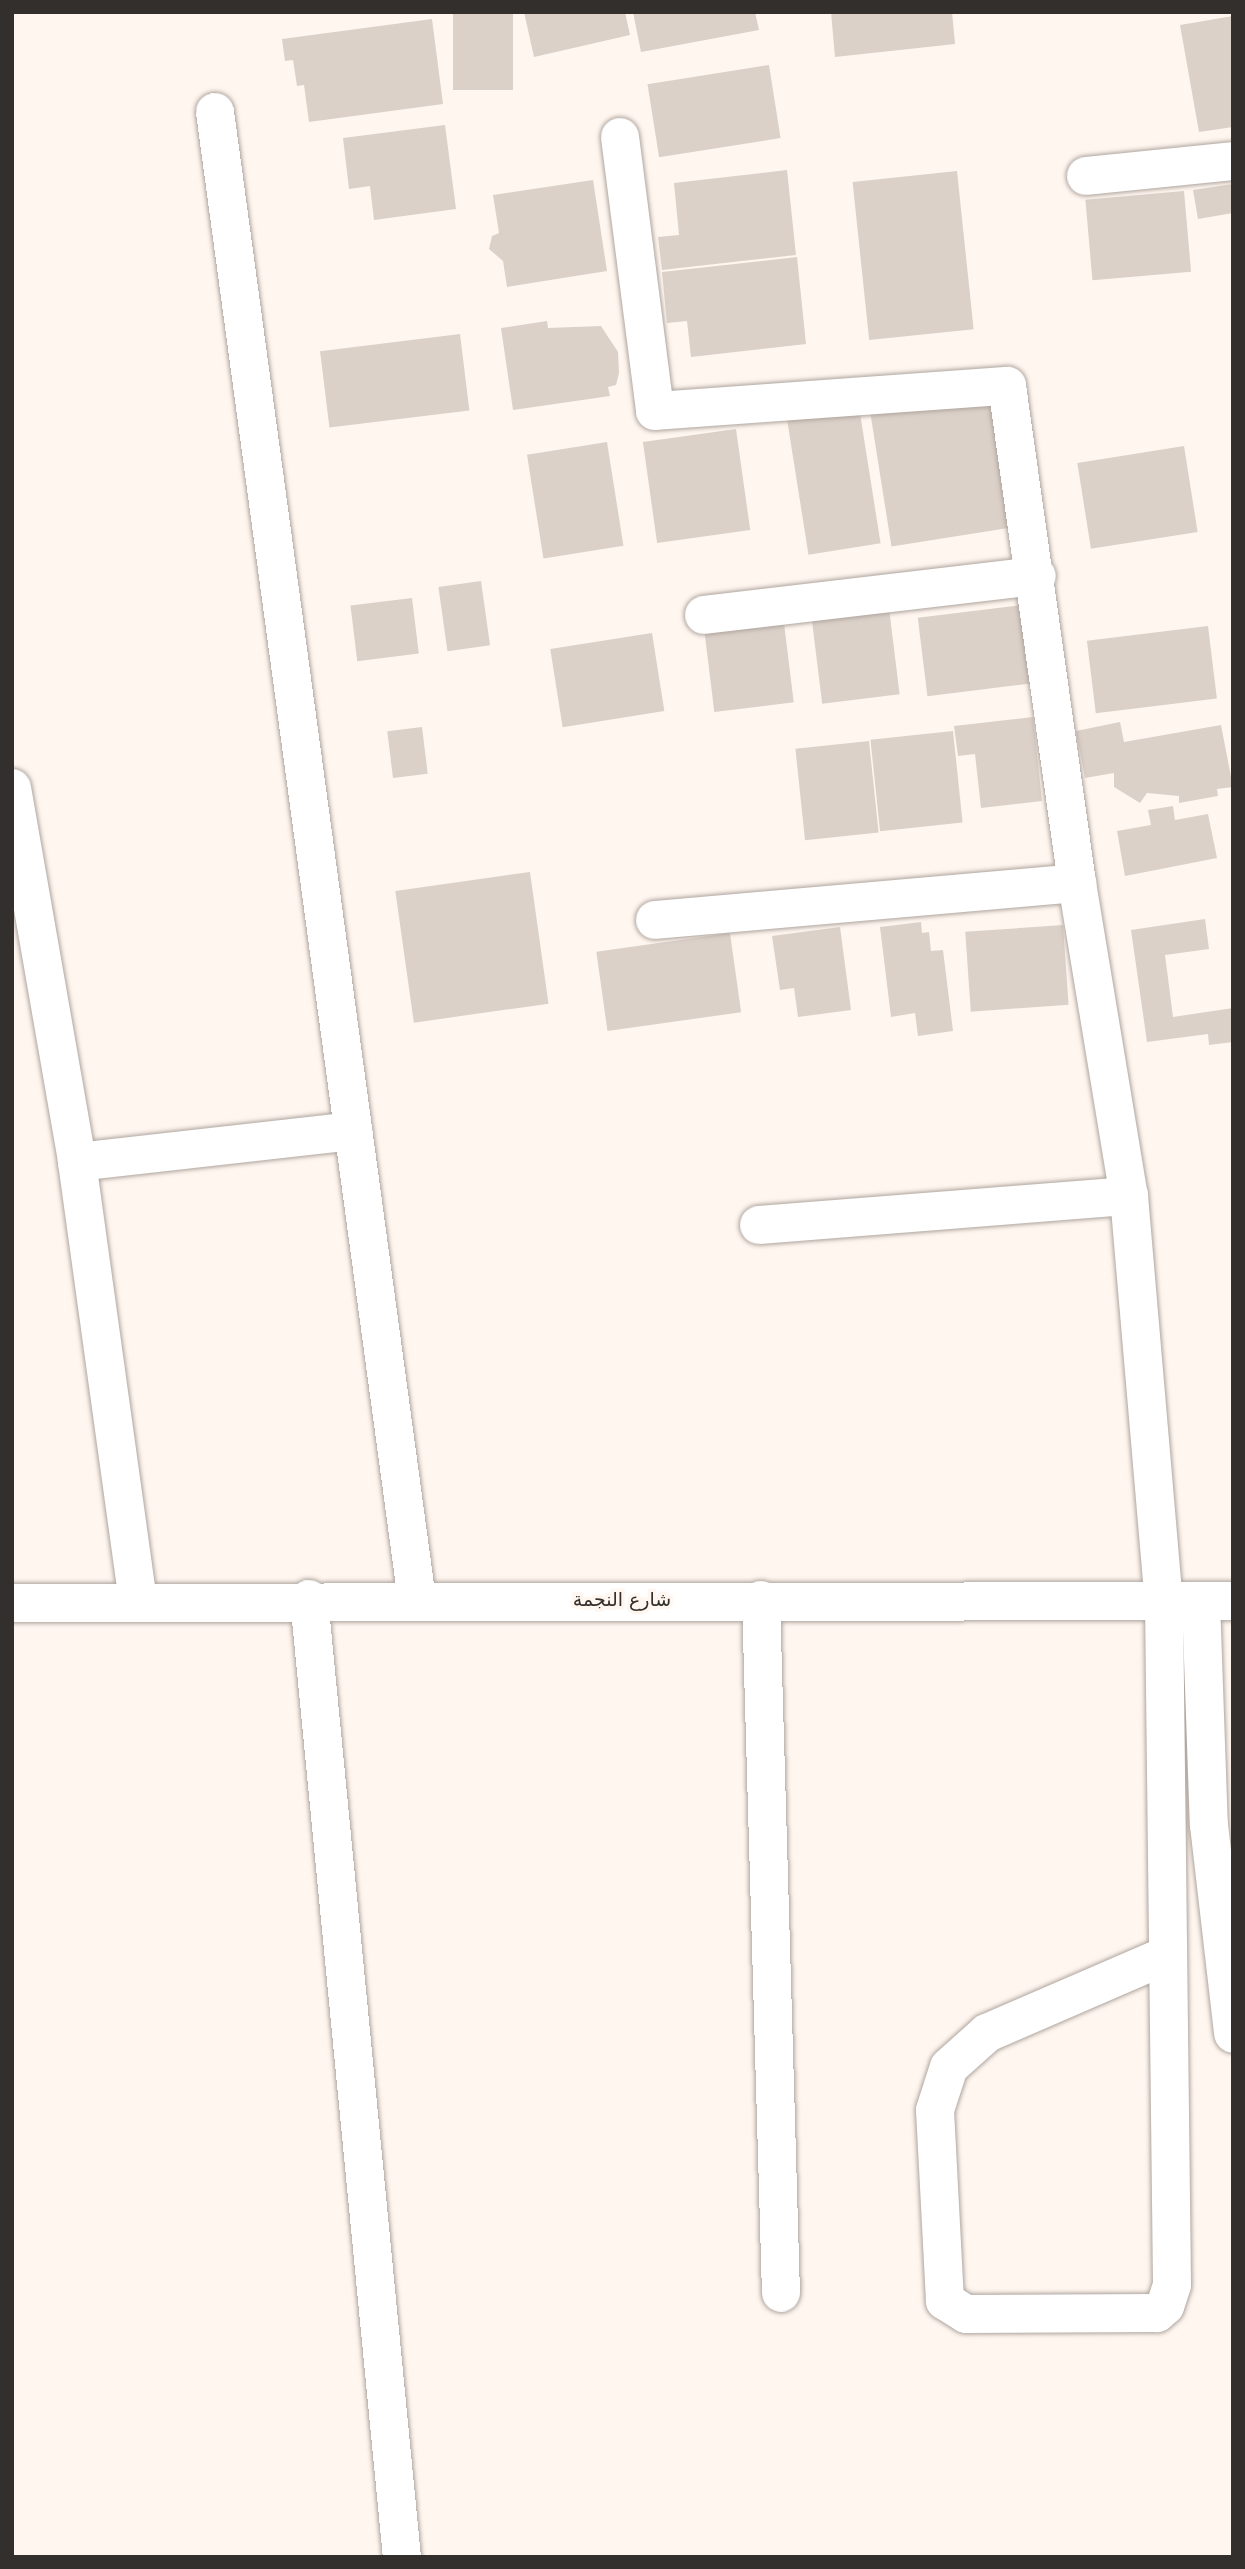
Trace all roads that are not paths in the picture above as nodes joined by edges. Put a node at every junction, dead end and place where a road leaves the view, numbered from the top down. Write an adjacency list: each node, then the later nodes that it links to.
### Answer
1 (215, 112): 10 (street)
2 (620, 137): 5 (street)
3 (1233, 161): 4 (street)
4 (1086, 176)
5 (1037, 576): 6 (street); 8 (street)
6 (704, 615)
7 (12, 788): 11 (street)
8 (1077, 883): 9 (street); 12 (street)
9 (655, 920)
10 (353, 1131): 11 (street); 15 (street)
11 (77, 1162): 18 (street)
12 (1129, 1196): 13 (street); 17 (street)
13 (759, 1225)
14 (309, 1600): 15 (street, شارع النجمة); 18 (street, شارع النجمة); 24 (street)
15 (417, 1600): 16 (street, شارع النجمة)
16 (761, 1600): 17 (street, شارع النجمة); 23 (street)
17 (1199, 1601): 20 (street); 21 (street)
18 (138, 1602): 19 (street, شارع النجمة)
19 (12, 1603)
20 (1221, 1825): 22 (street)
21 (1165, 1956): 21 (street)
22 (1233, 2034)
23 (781, 2292)
24 (402, 2557)

